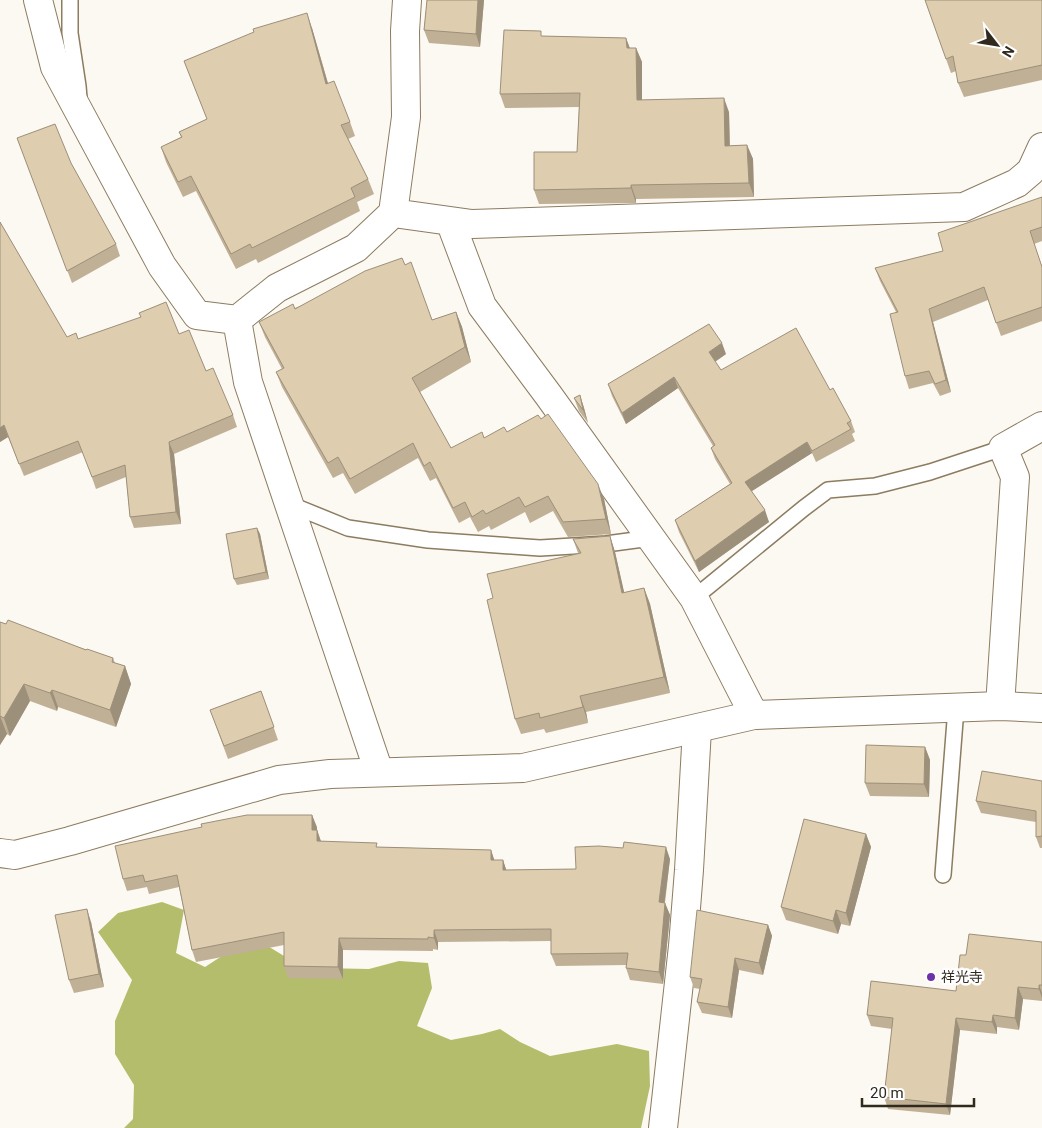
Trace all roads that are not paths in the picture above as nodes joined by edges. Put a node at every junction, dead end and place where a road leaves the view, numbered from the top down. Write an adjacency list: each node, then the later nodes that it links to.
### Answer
1 (38, 0): 4 (street)
2 (70, 0): 4 (lane)
3 (408, 0): 6 (street)
4 (79, 113): 8 (street)
5 (1038, 170): 7 (street)
6 (393, 213): 7 (street); 8 (street)
7 (450, 221): 12 (street)
8 (237, 320): 11 (street)
9 (1042, 426): 10 (street)
10 (1003, 448): 13 (lane); 14 (street)
11 (289, 504): 12 (lane); 19 (street)
12 (651, 538): 13 (street)
13 (694, 598): 17 (street)
14 (1000, 706): 15 (street); 16 (street)
15 (956, 708): 17 (street); 21 (lane)
16 (1042, 708)
17 (754, 715): 18 (street)
18 (698, 729): 19 (street); 22 (street)
19 (379, 772): 20 (street)
20 (0, 853)
21 (942, 875)
22 (662, 1128)

